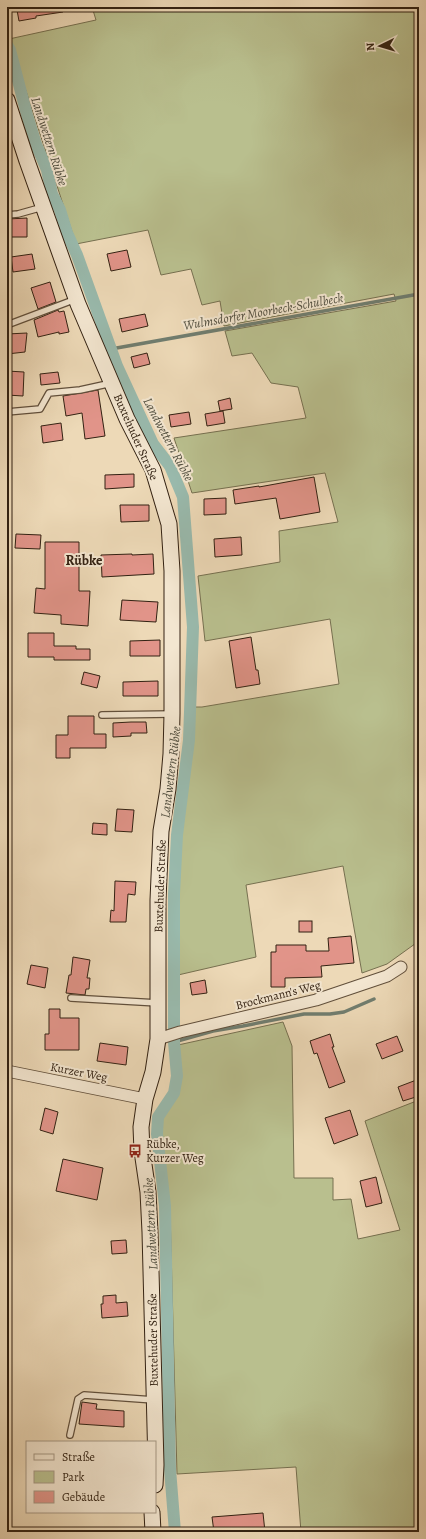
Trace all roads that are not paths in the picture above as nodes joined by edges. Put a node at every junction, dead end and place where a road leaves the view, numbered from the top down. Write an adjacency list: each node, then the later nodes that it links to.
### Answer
1 (7, 100): 2 (street, Buxtehuder Straße)
2 (44, 207): 3 (lane); 4 (street, Buxtehuder Straße)
3 (7, 215)
4 (76, 299): 5 (lane); 6 (street, Buxtehuder Straße)
5 (7, 325)
6 (112, 383): 7 (lane); 8 (street, Buxtehuder Straße)
7 (7, 412)
8 (172, 714): 9 (lane); 12 (street, Buxtehuder Straße)
9 (102, 715)
10 (401, 966): 13 (street, Brockmann's Weg)
11 (71, 998): 12 (lane)
12 (158, 1003): 13 (street, Buxtehuder Straße)
13 (163, 1037): 15 (street, Buxtehuder Straße)
14 (7, 1071): 15 (street, Kurzer Weg)
15 (145, 1099): 16 (street, Buxtehuder Straße)
16 (154, 1400): 17 (lane); 18 (street, Buxtehuder Straße)
17 (70, 1435)
18 (155, 1441)
19 (152, 1513): 20 (street)
20 (154, 1532)

